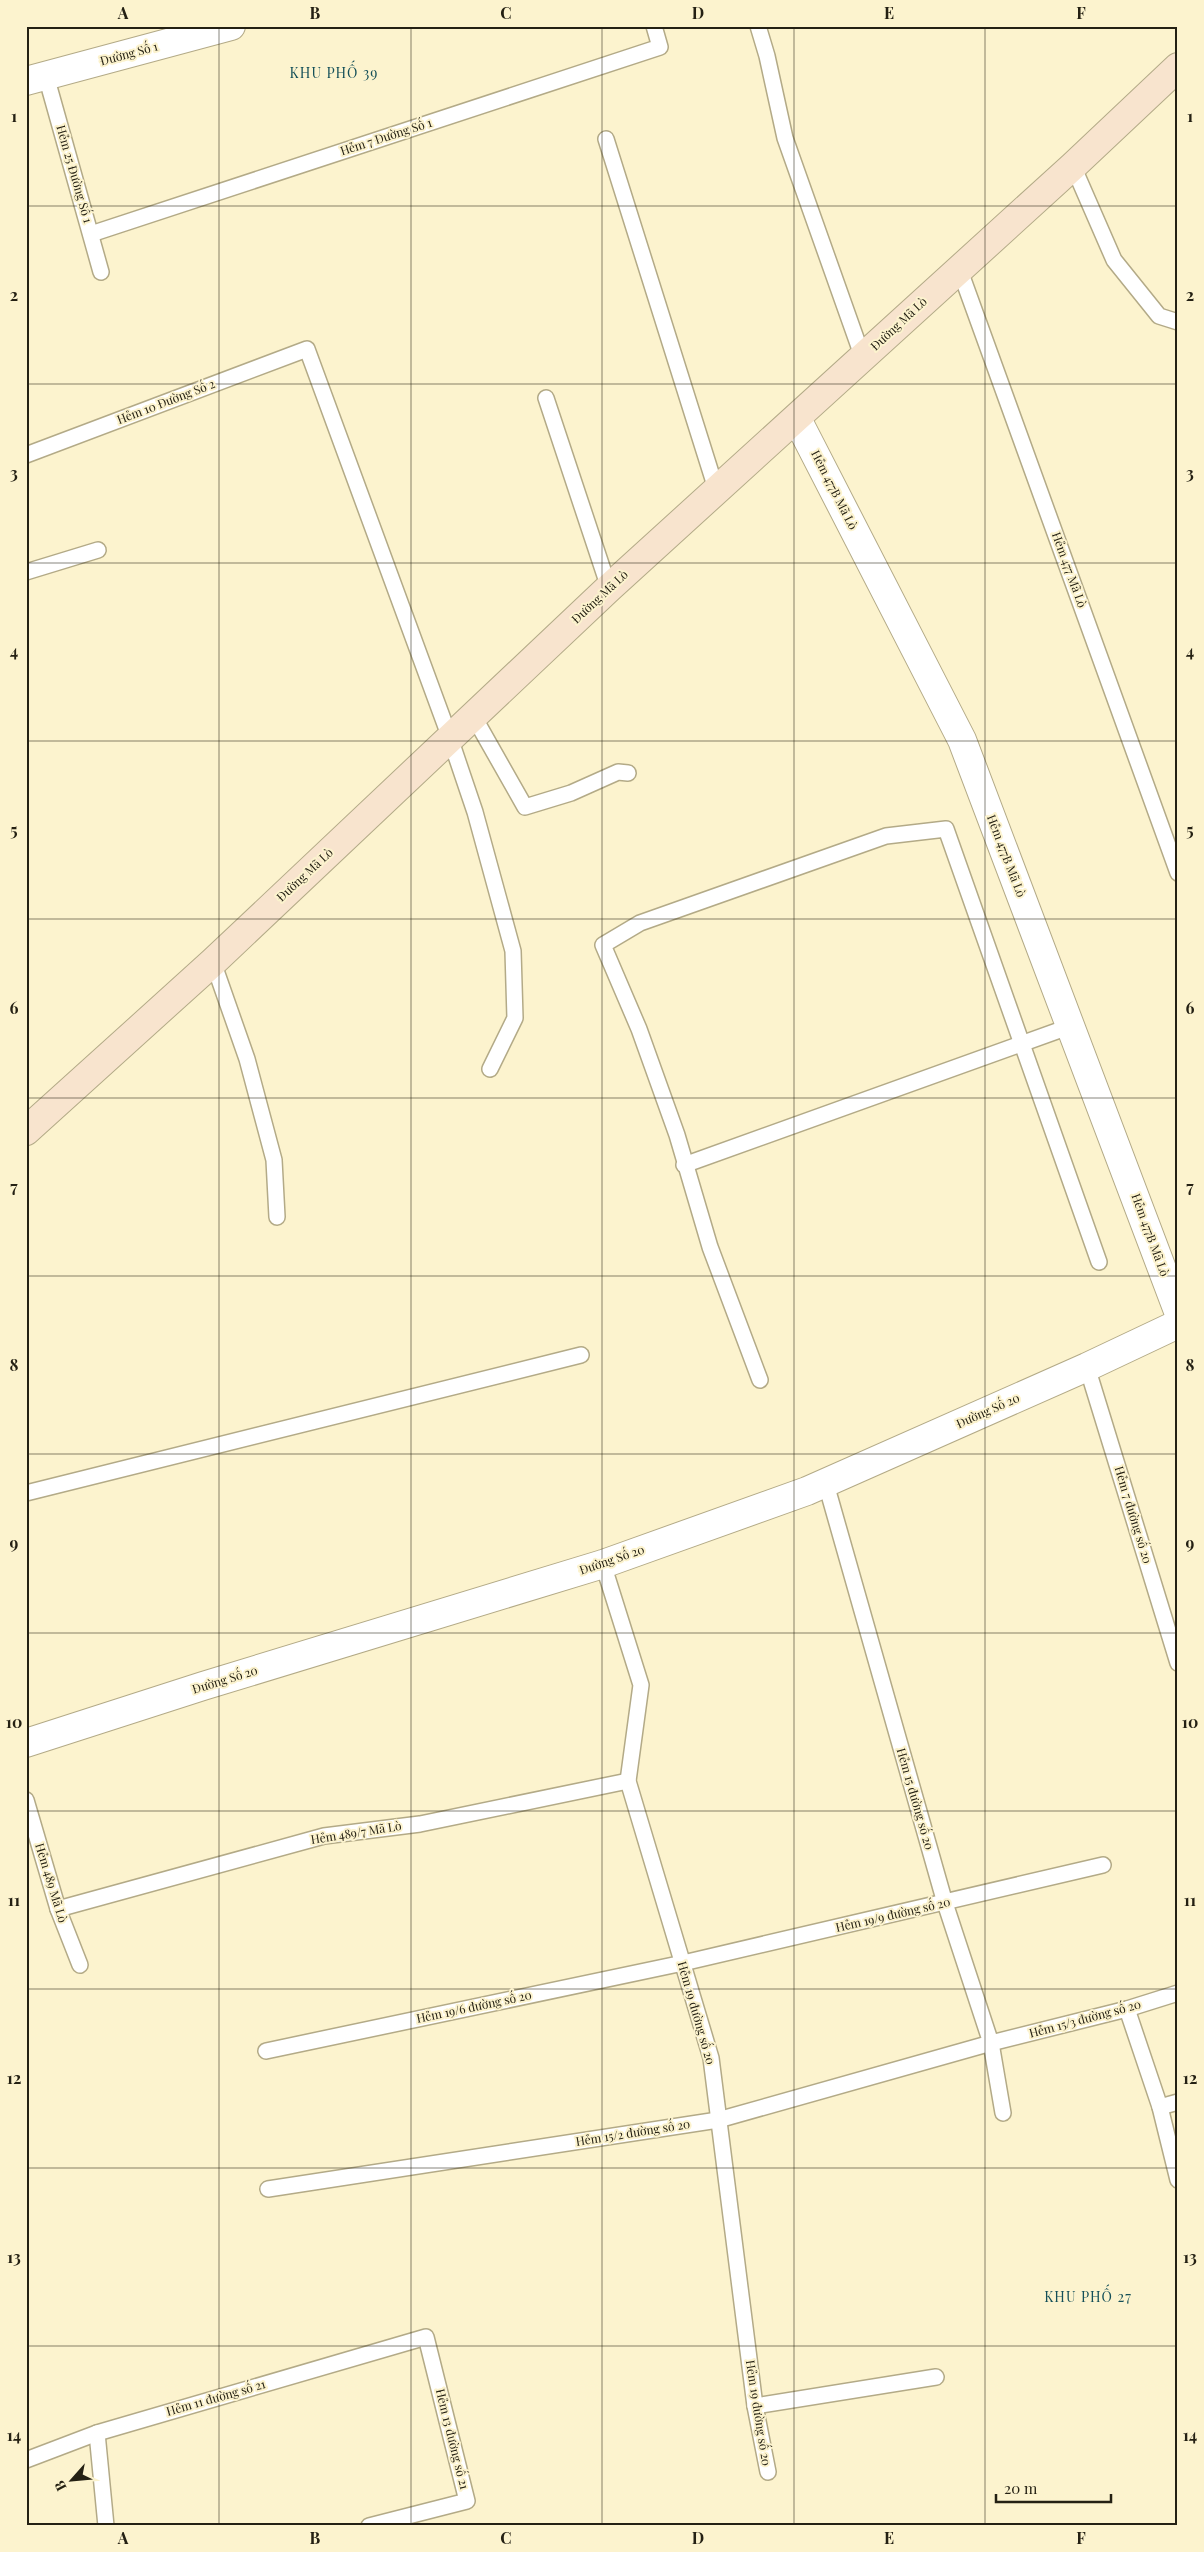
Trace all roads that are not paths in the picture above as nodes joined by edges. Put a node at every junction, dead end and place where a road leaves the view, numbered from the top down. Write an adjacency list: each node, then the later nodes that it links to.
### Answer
1 (231, 26): 5 (street, Đường Số 1)
2 (654, 26): 8 (lane, Hẻm 7 Đường Số 1)
3 (758, 26): 12 (lane)
4 (1178, 67): 7 (main road, Đường Mã Lò)
5 (36, 79): 8 (lane, Hẻm 25 Đường Số 1)
6 (606, 138): 16 (lane)
7 (1073, 166): 9 (main road, Đường Mã Lò); 11 (lane)
8 (91, 234): 10 (lane, Hẻm 25 Đường Số 1)
9 (959, 268): 12 (main road, Đường Mã Lò); 23 (lane, Hẻm 477 Mã Lò)
10 (101, 272)
11 (1178, 322)
12 (863, 358): 14 (main road, Đường Mã Lò)
13 (546, 398): 19 (lane)
14 (797, 419): 16 (main road, Đường Mã Lò); 26 (street, Hẻm 477B Mã Lò)
15 (26, 455): 21 (lane, Hẻm 10 Đường Số 2)
16 (716, 492): 19 (main road, Đường Mã Lò)
17 (98, 550): 18 (lane)
18 (26, 572)
19 (609, 588): 20 (main road, Đường Mã Lò)
20 (474, 717): 21 (main road, Đường Mã Lò); 22 (lane)
21 (450, 738): 25 (main road, Đường Mã Lò); 28 (lane)
22 (628, 773)
23 (1171, 828): 24 (lane, Hẻm 477 Mã Lò)
24 (1178, 873)
25 (213, 962): 29 (main road, Đường Mã Lò); 31 (lane)
26 (1072, 1026): 27 (lane); 33 (street, Hẻm 477B Mã Lò)
27 (1022, 1044): 30 (lane); 30 (lane); 32 (lane)
28 (490, 1069)
29 (26, 1131)
30 (684, 1164): 37 (lane)
31 (276, 1217)
32 (1099, 1262)
33 (1178, 1311)
34 (1178, 1324): 36 (street, Đường Số 20)
35 (581, 1355): 39 (lane)
36 (1087, 1367): 38 (street, Đường Số 20); 41 (lane, Hẻm 7 đường số 20)
37 (760, 1380)
38 (826, 1484): 40 (street, Đường Số 20); 46 (lane, Hẻm 15 đường số 20)
39 (26, 1493)
40 (603, 1564): 42 (street, Đường Số 20); 43 (lane, Hẻm 19 đường số 20)
41 (1178, 1663)
42 (26, 1743)
43 (628, 1781): 47 (lane, Hẻm 489/7 Mã Lò); 48 (lane, Hẻm 19 đường số 20)
44 (26, 1800): 47 (lane, Hẻm 489 Mã Lò)
45 (1103, 1865): 46 (lane, Hẻm 19/9 đường số 20)
46 (945, 1904): 48 (lane, Hẻm 19/9 đường số 20); 52 (lane, Hẻm 15 đường số 20)
47 (58, 1908): 49 (lane, Hẻm 489 Mã Lò)
48 (682, 1963): 53 (lane, Hẻm 19/6 đường số 20); 57 (lane, Hẻm 19 đường số 20)
49 (80, 1965)
50 (1178, 1993): 51 (lane, Hẻm 15/3 đường số 20)
51 (1128, 2009): 52 (lane, Hẻm 15/3 đường số 20); 55 (lane)
52 (991, 2043): 56 (lane, Hẻm 15 đường số 20); 57 (lane, Hẻm 15/2 đường số 20)
53 (266, 2051)
54 (1178, 2102): 55 (lane)
55 (1160, 2107): 58 (lane)
56 (1004, 2113)
57 (718, 2120): 59 (lane, Hẻm 15/2 đường số 20); 62 (lane, Hẻm 19 đường số 20)
58 (1178, 2180)
59 (268, 2189)
60 (426, 2337): 63 (lane, Hẻm 11 đường số 21); 67 (lane, Hẻm 13 đường số 21)
61 (936, 2377): 62 (lane)
62 (755, 2406): 65 (lane, Hẻm 19 đường số 20)
63 (97, 2433): 64 (lane, Hẻm 11 đường số 21); 66 (lane)
64 (26, 2460)
65 (768, 2472)
66 (106, 2526)
67 (369, 2526)

